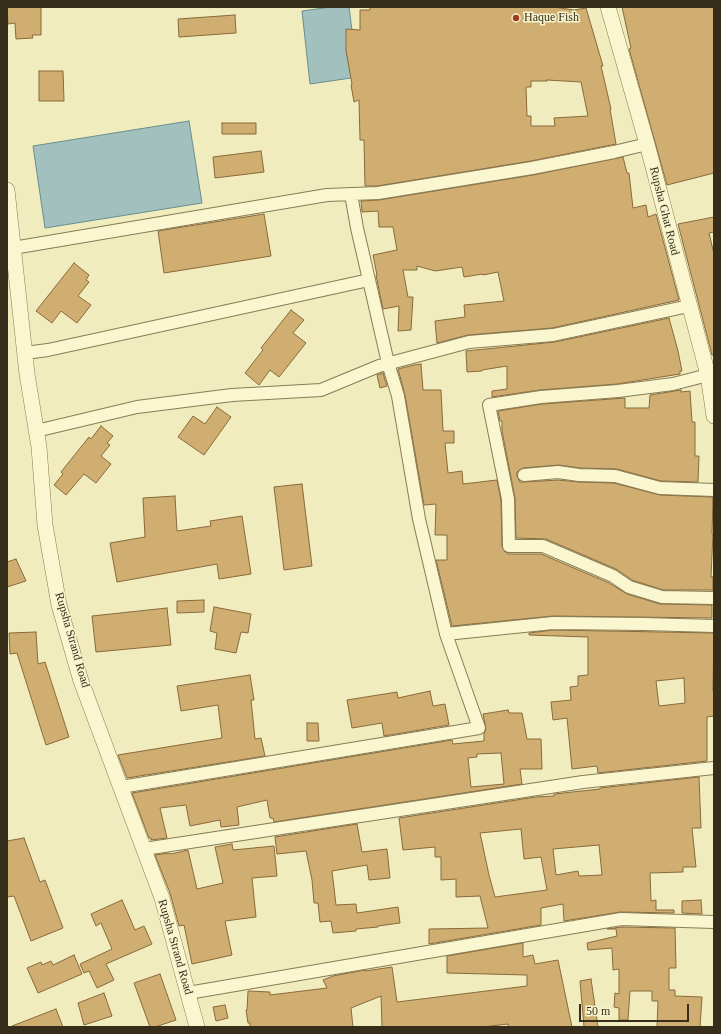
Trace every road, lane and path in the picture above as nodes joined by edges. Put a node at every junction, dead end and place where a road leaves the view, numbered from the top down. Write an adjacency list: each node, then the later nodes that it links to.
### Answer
1 (605, 7): 2 (street, Rupsha Ghat Road)
2 (647, 144): 4 (street); 7 (street, Rupsha Ghat Road)
3 (7, 190): 5 (street, Rupsha Strand Road)
4 (351, 194): 5 (street); 6 (street)
5 (14, 248): 8 (street, Rupsha Strand Road)
6 (369, 280): 8 (street); 9 (street)
7 (689, 306): 9 (street); 10 (street, Rupsha Ghat Road)
8 (25, 354): 12 (street, Rupsha Strand Road)
9 (388, 363): 12 (street); 17 (street)
10 (708, 375): 11 (street, Rupsha Ghat Road); 15 (street)
11 (714, 416)
12 (36, 431): 19 (street, Rupsha Strand Road)
13 (524, 475): 14 (street)
14 (714, 490)
15 (714, 598)
16 (714, 626): 17 (street)
17 (446, 634): 19 (street)
18 (714, 768): 20 (street)
19 (121, 787): 20 (street, Rupsha Strand Road)
20 (144, 849): 22 (street, Rupsha Strand Road)
21 (714, 922): 22 (street)
22 (188, 993): 23 (street, Rupsha Strand Road)
23 (197, 1027)

